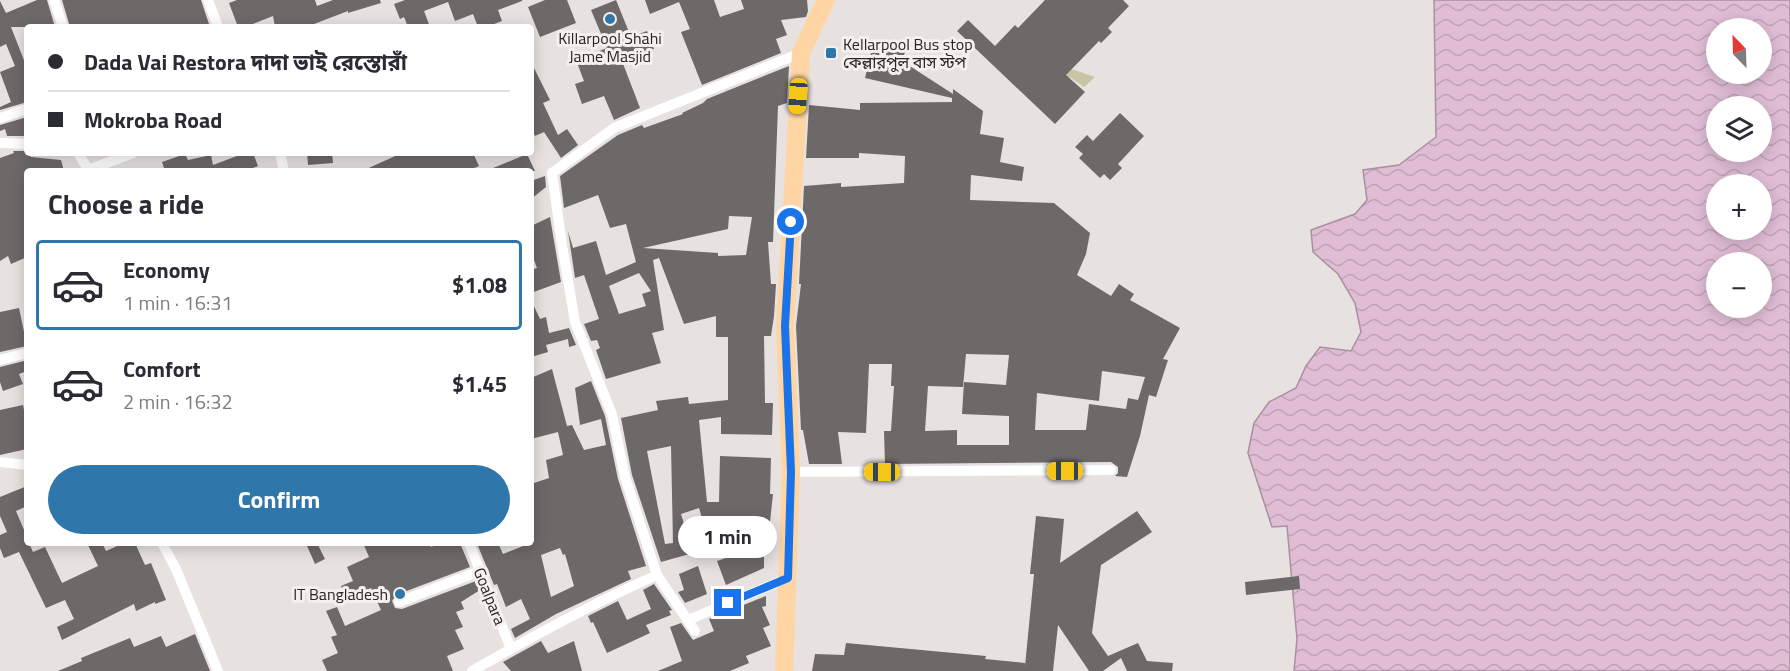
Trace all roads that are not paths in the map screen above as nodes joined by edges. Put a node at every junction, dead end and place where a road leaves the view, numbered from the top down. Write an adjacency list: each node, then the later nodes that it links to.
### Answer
1 (54, 0): 4 (street)
2 (208, 0): 5 (street)
3 (826, 0): 6 (main road)
4 (62, 24)
5 (217, 24)
6 (801, 53): 18 (main road); 22 (street)
7 (24, 110): 8 (street)
8 (0, 118)
9 (0, 143): 10 (street)
10 (24, 144)
11 (125, 156): 12 (street)
12 (94, 168)
13 (24, 354): 14 (street)
14 (0, 360)
15 (0, 462): 16 (street)
16 (24, 465)
17 (1111, 470): 18 (street)
18 (791, 472): 23 (main road)
19 (164, 546): 28 (street)
20 (470, 546): 21 (street, Goalpara)
21 (480, 571): 24 (street); 27 (street, Goalpara)
22 (657, 575): 25 (street); 27 (street)
23 (788, 578): 25 (street); 30 (main road)
24 (399, 602)
25 (688, 620): 26 (street)
26 (695, 631)
27 (511, 649): 29 (street)
28 (218, 671)
29 (472, 671)
30 (784, 671)

